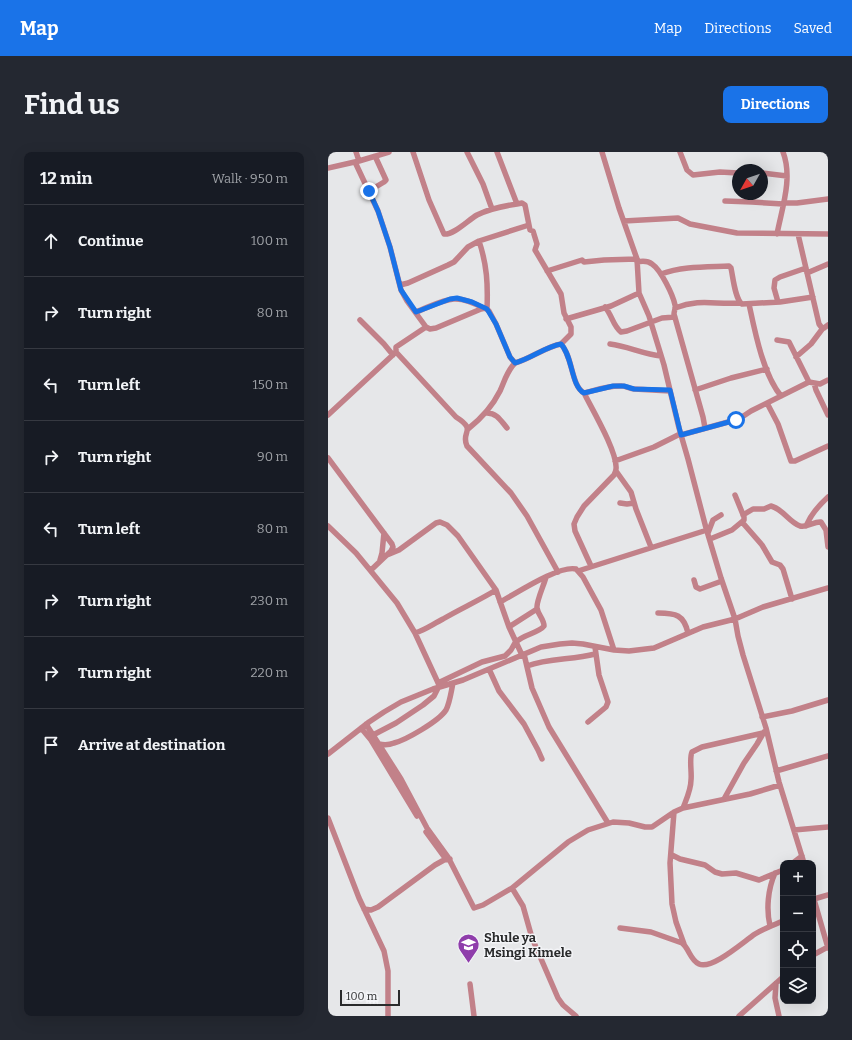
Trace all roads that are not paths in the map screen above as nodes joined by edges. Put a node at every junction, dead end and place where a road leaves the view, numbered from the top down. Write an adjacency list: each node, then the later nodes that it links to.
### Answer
1 (356, 152): 10 (street)
2 (389, 152): 9 (street)
3 (413, 152): 20 (street)
4 (467, 152): 20 (street)
5 (497, 152): 18 (street)
6 (602, 152): 21 (street)
7 (680, 152): 12 (street)
8 (783, 152): 14 (street)
9 (375, 156): 10 (street); 15 (street)
10 (357, 162): 11 (street); 15 (street)
11 (328, 168)
12 (732, 173)
13 (768, 174): 14 (street)
14 (787, 176): 19 (street)
15 (369, 191): 32 (street)
16 (828, 199): 19 (street)
17 (725, 201): 19 (street)
18 (517, 204): 20 (street); 22 (street)
19 (783, 204): 23 (street)
20 (492, 209)
21 (624, 221): 23 (street); 27 (street)
22 (529, 225): 26 (street); 30 (street)
23 (777, 234): 24 (street)
24 (798, 234): 25 (street); 29 (street)
25 (828, 234)
26 (479, 241): 32 (street); 40 (street)
27 (637, 260): 30 (street); 31 (street); 33 (street)
28 (828, 264): 29 (street)
29 (806, 270): 34 (street); 35 (street)
30 (547, 271): 43 (street)
31 (661, 274): 36 (street); 39 (street)
32 (400, 285): 41 (street)
33 (639, 293): 38 (street); 45 (street)
34 (813, 297): 35 (street); 47 (street)
35 (778, 302): 37 (street)
36 (740, 304): 37 (street); 39 (street)
37 (749, 304): 55 (street)
38 (605, 307): 43 (street); 45 (street)
39 (675, 308): 42 (street)
40 (485, 309): 41 (street); 46 (street); 54 (street)
41 (416, 312): 46 (street)
42 (675, 317): 45 (street); 59 (street)
43 (566, 319): 49 (street)
44 (360, 320): 51 (street)
45 (651, 323): 52 (street)
46 (426, 327): 51 (street)
47 (825, 327): 53 (street)
48 (777, 340): 53 (street)
49 (561, 344): 54 (street); 60 (street)
50 (610, 344): 52 (street)
51 (394, 353): 64 (street); 68 (street)
52 (661, 356): 58 (street)
53 (796, 357): 57 (street)
54 (515, 363): 63 (street)
55 (767, 369): 59 (street); 61 (street)
56 (828, 380): 57 (street)
57 (812, 382): 61 (street); 65 (street)
58 (670, 390): 60 (street); 69 (street)
59 (694, 390): 67 (street)
60 (584, 393): 72 (street)
61 (781, 396): 62 (street)
62 (767, 403): 67 (street); 70 (street)
63 (487, 413): 66 (street); 68 (street)
64 (328, 414)
65 (828, 415)
66 (507, 428)
67 (705, 428): 69 (street)
68 (468, 429): 92 (street)
69 (681, 434): 72 (street); 84 (street)
70 (828, 446)
71 (328, 458): 83 (street)
72 (615, 462): 73 (street)
73 (616, 471): 77 (street); 89 (street)
74 (735, 495): 79 (street)
75 (828, 497): 82 (street)
76 (620, 503): 77 (street)
77 (634, 503): 86 (street)
78 (721, 515): 84 (street)
79 (743, 515): 80 (street); 82 (street)
80 (742, 522): 84 (street); 98 (street)
81 (328, 526): 90 (street)
82 (806, 526): 85 (street)
83 (384, 533): 87 (street); 88 (street)
84 (708, 534): 86 (street); 95 (street)
85 (828, 546)
86 (651, 547): 89 (street)
87 (387, 555): 88 (street); 97 (street)
88 (379, 562): 90 (street)
89 (591, 566): 91 (street)
90 (371, 570): 104 (street)
91 (578, 571): 92 (street); 108 (street)
92 (558, 572): 93 (street)
93 (546, 578): 99 (street); 100 (street)
94 (694, 580): 95 (street)
95 (722, 581): 102 (street)
96 (828, 588): 98 (street)
97 (496, 590): 99 (street); 104 (street)
98 (792, 599): 102 (street)
99 (500, 602): 103 (street)
100 (537, 609): 103 (street); 106 (street)
101 (658, 613): 105 (street)
102 (735, 619): 105 (street); 116 (street)
103 (509, 627): 106 (street)
104 (415, 633): 114 (street)
105 (688, 633): 108 (street)
106 (516, 642): 110 (street); 114 (street)
107 (595, 647): 108 (street); 109 (street); 110 (street)
108 (614, 650)
109 (595, 654): 111 (street); 117 (street)
110 (523, 655): 111 (street); 112 (street)
111 (527, 666): 131 (street)
112 (489, 669): 113 (street); 124 (street)
113 (453, 683): 114 (street); 121 (street)
114 (439, 686): 118 (street); 120 (street)
115 (828, 700): 116 (street)
116 (762, 717): 119 (street)
117 (588, 722)
118 (363, 726): 120 (street); 122 (street); 136 (street)
119 (765, 731): 125 (street); 127 (street); 128 (street)
120 (373, 735): 121 (street)
121 (379, 744): 136 (street)
122 (328, 754)
123 (828, 756): 125 (street)
124 (542, 759)
125 (776, 771): 126 (street)
126 (780, 785): 127 (street); 133 (street)
127 (724, 800): 128 (street)
128 (682, 808): 129 (street)
129 (674, 812): 131 (street); 134 (street)
130 (328, 818): 144 (street)
131 (608, 823): 141 (street)
132 (828, 827): 133 (street)
133 (794, 830): 135 (street)
134 (672, 855): 140 (street); 149 (street)
135 (802, 856): 137 (street); 138 (street)
136 (448, 859): 141 (street); 144 (street)
137 (797, 860)
138 (803, 860)
139 (780, 871): 140 (street)
140 (776, 873): 147 (street)
141 (512, 888): 157 (street)
142 (828, 895): 143 (street)
143 (816, 898)
144 (364, 909): 155 (street)
145 (816, 913): 150 (street)
146 (780, 922): 147 (street)
147 (770, 926): 149 (street)
148 (620, 928): 149 (street)
149 (684, 944)
150 (828, 948): 151 (street)
151 (816, 954)
152 (780, 980): 153 (street)
153 (776, 983): 158 (street); 159 (street)
154 (470, 984): 156 (street)
155 (388, 1016)
156 (474, 1016)
157 (576, 1016)
158 (739, 1016)
159 (779, 1016)

